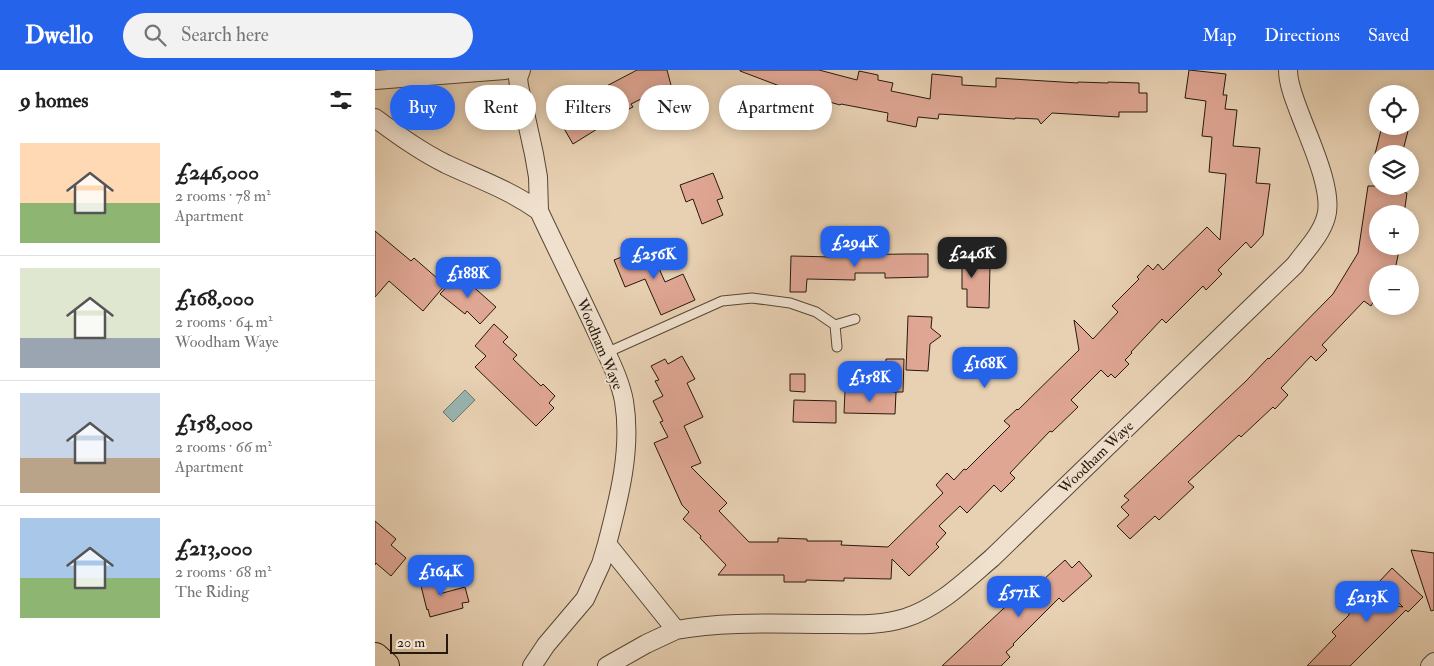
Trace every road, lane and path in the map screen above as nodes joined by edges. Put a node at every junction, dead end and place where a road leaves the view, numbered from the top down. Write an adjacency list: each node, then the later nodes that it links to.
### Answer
1 (505, 70): 4 (street)
2 (521, 70): 6 (street, Woodham Waye)
3 (1286, 72): 12 (street, Woodham Waye)
4 (375, 80)
5 (375, 118): 6 (street, Woodham Waye)
6 (539, 211): 10 (street, Woodham Waye)
7 (855, 319): 8 (lane)
8 (835, 325): 9 (lane); 10 (lane)
9 (837, 347)
10 (607, 354): 11 (street, Woodham Waye)
11 (607, 544): 12 (street); 16 (street, Woodham Waye)
12 (676, 630): 17 (street, Woodham Waye)
13 (375, 658): 15 (main road)
14 (1434, 662): 18 (street)
15 (385, 666)
16 (532, 666)
17 (607, 666)
18 (1430, 666)

